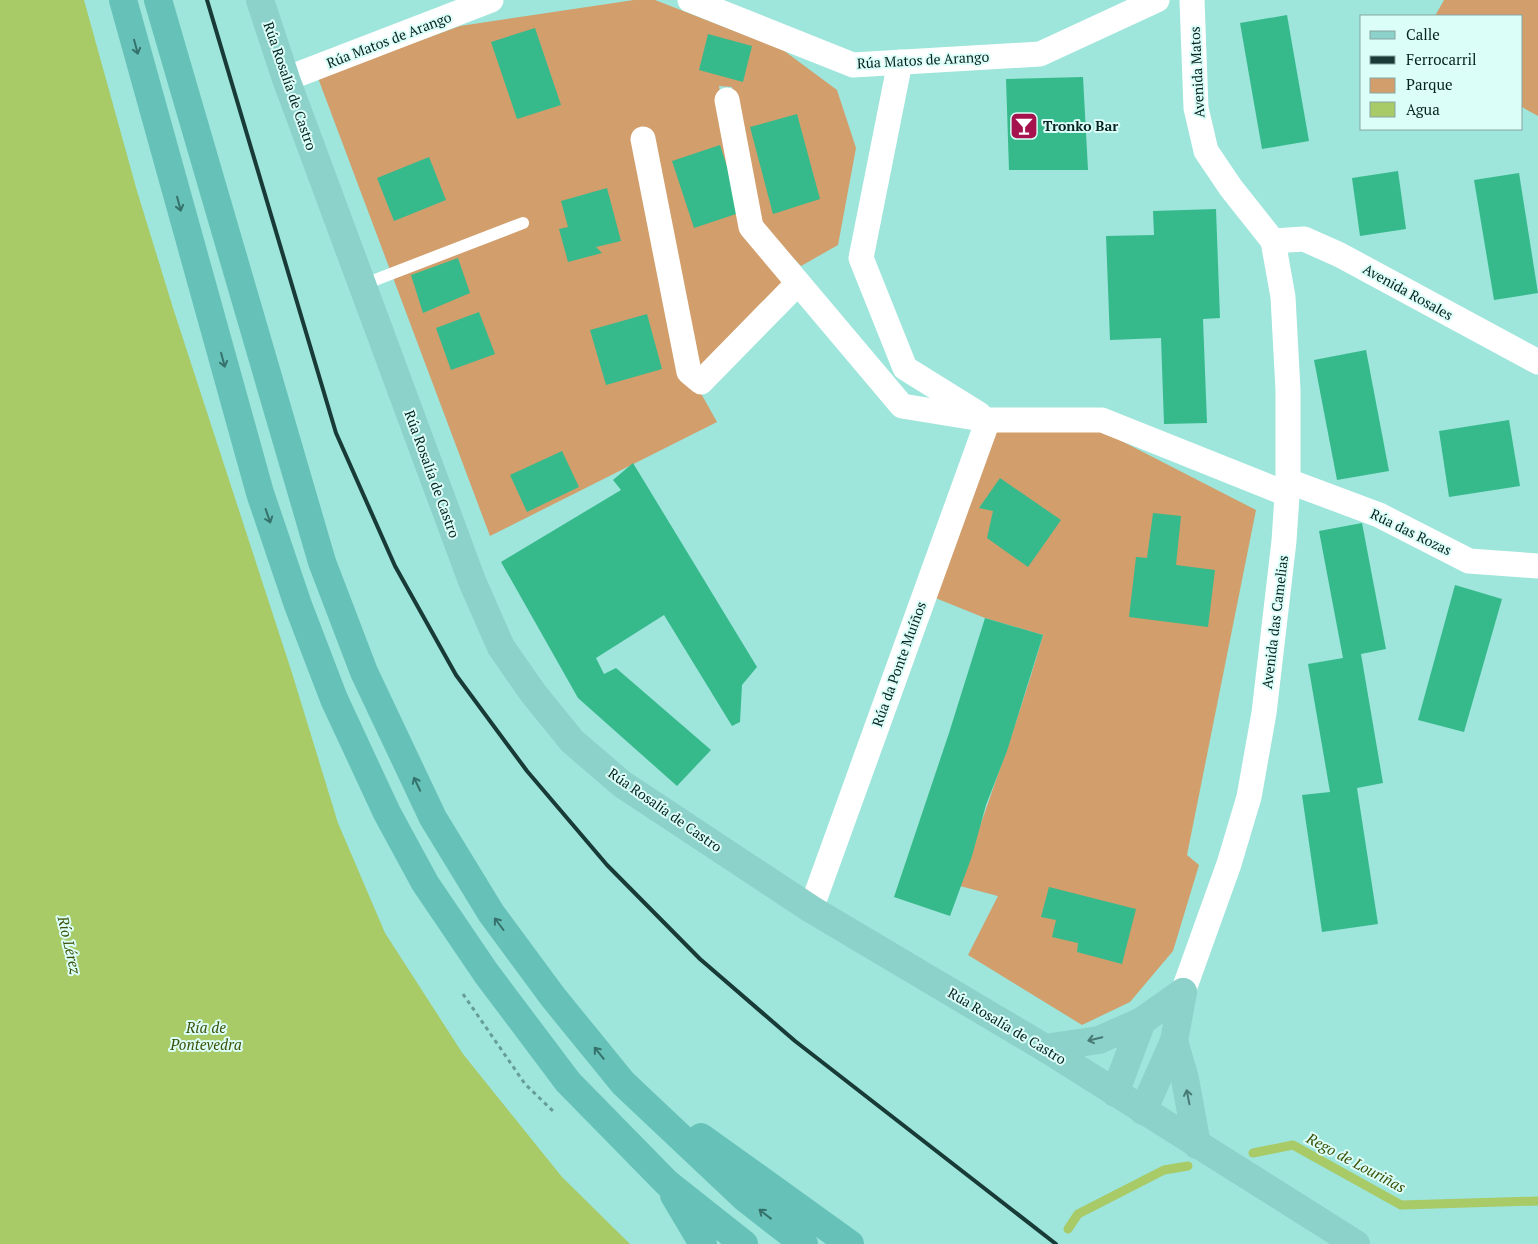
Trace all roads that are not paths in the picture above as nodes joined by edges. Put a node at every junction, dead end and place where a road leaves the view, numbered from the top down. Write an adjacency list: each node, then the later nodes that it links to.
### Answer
1 (123, 0): 29 (highway, one-way to 29)
2 (158, 0): 25 (highway, one-way to 2)
3 (260, 0): 9 (main road, Rúa Rosalía de Castro)
4 (491, 0): 9 (street, Rúa Matos de Arango)
5 (690, 0): 8 (street, Rúa Matos de Arango)
6 (1158, 0): 8 (street, Rúa Matos de Arango)
7 (1192, 0): 13 (street, Avenida Matos)
8 (900, 62): 17 (street)
9 (286, 79): 15 (main road, Rúa Rosalía de Castro)
10 (727, 100): 14 (street)
11 (643, 139): 14 (street)
12 (523, 223): 15 (lane)
13 (1273, 241): 16 (street, Avenida Rosales); 18 (street, Avenida das Camelias)
14 (798, 283): 17 (street)
15 (362, 285): 20 (main road, Rúa Rosalía de Castro)
16 (1538, 362)
17 (988, 420): 18 (street); 20 (street, Rúa da Ponte Muíños)
18 (1287, 488): 19 (street, Rúa das Rozas); 21 (street, Avenida das Camelias)
19 (1538, 566)
20 (810, 909): 24 (main road, Rúa Rosalía de Castro)
21 (1183, 992): 22 (main road); 23 (main road)
22 (1142, 1021): 24 (main road, one-way to 24); 26 (main road)
23 (1174, 1040): 27 (main road); 28 (main road, one-way to 23)
24 (1045, 1048): 26 (main road, Rúa Rosalía de Castro)
25 (623, 1083): 32 (highway, one-way to 25); 33 (highway)
26 (1115, 1093): 27 (main road, Rúa Rosalía de Castro)
27 (1143, 1111): 28 (main road, Rúa Rosalía de Castro)
28 (1197, 1145): 34 (main road, Rúa Rosalía de Castro)
29 (667, 1183): 30 (highway); 31 (highway)
30 (703, 1244)
31 (744, 1244)
32 (804, 1244)
33 (850, 1244)
34 (1356, 1244)

